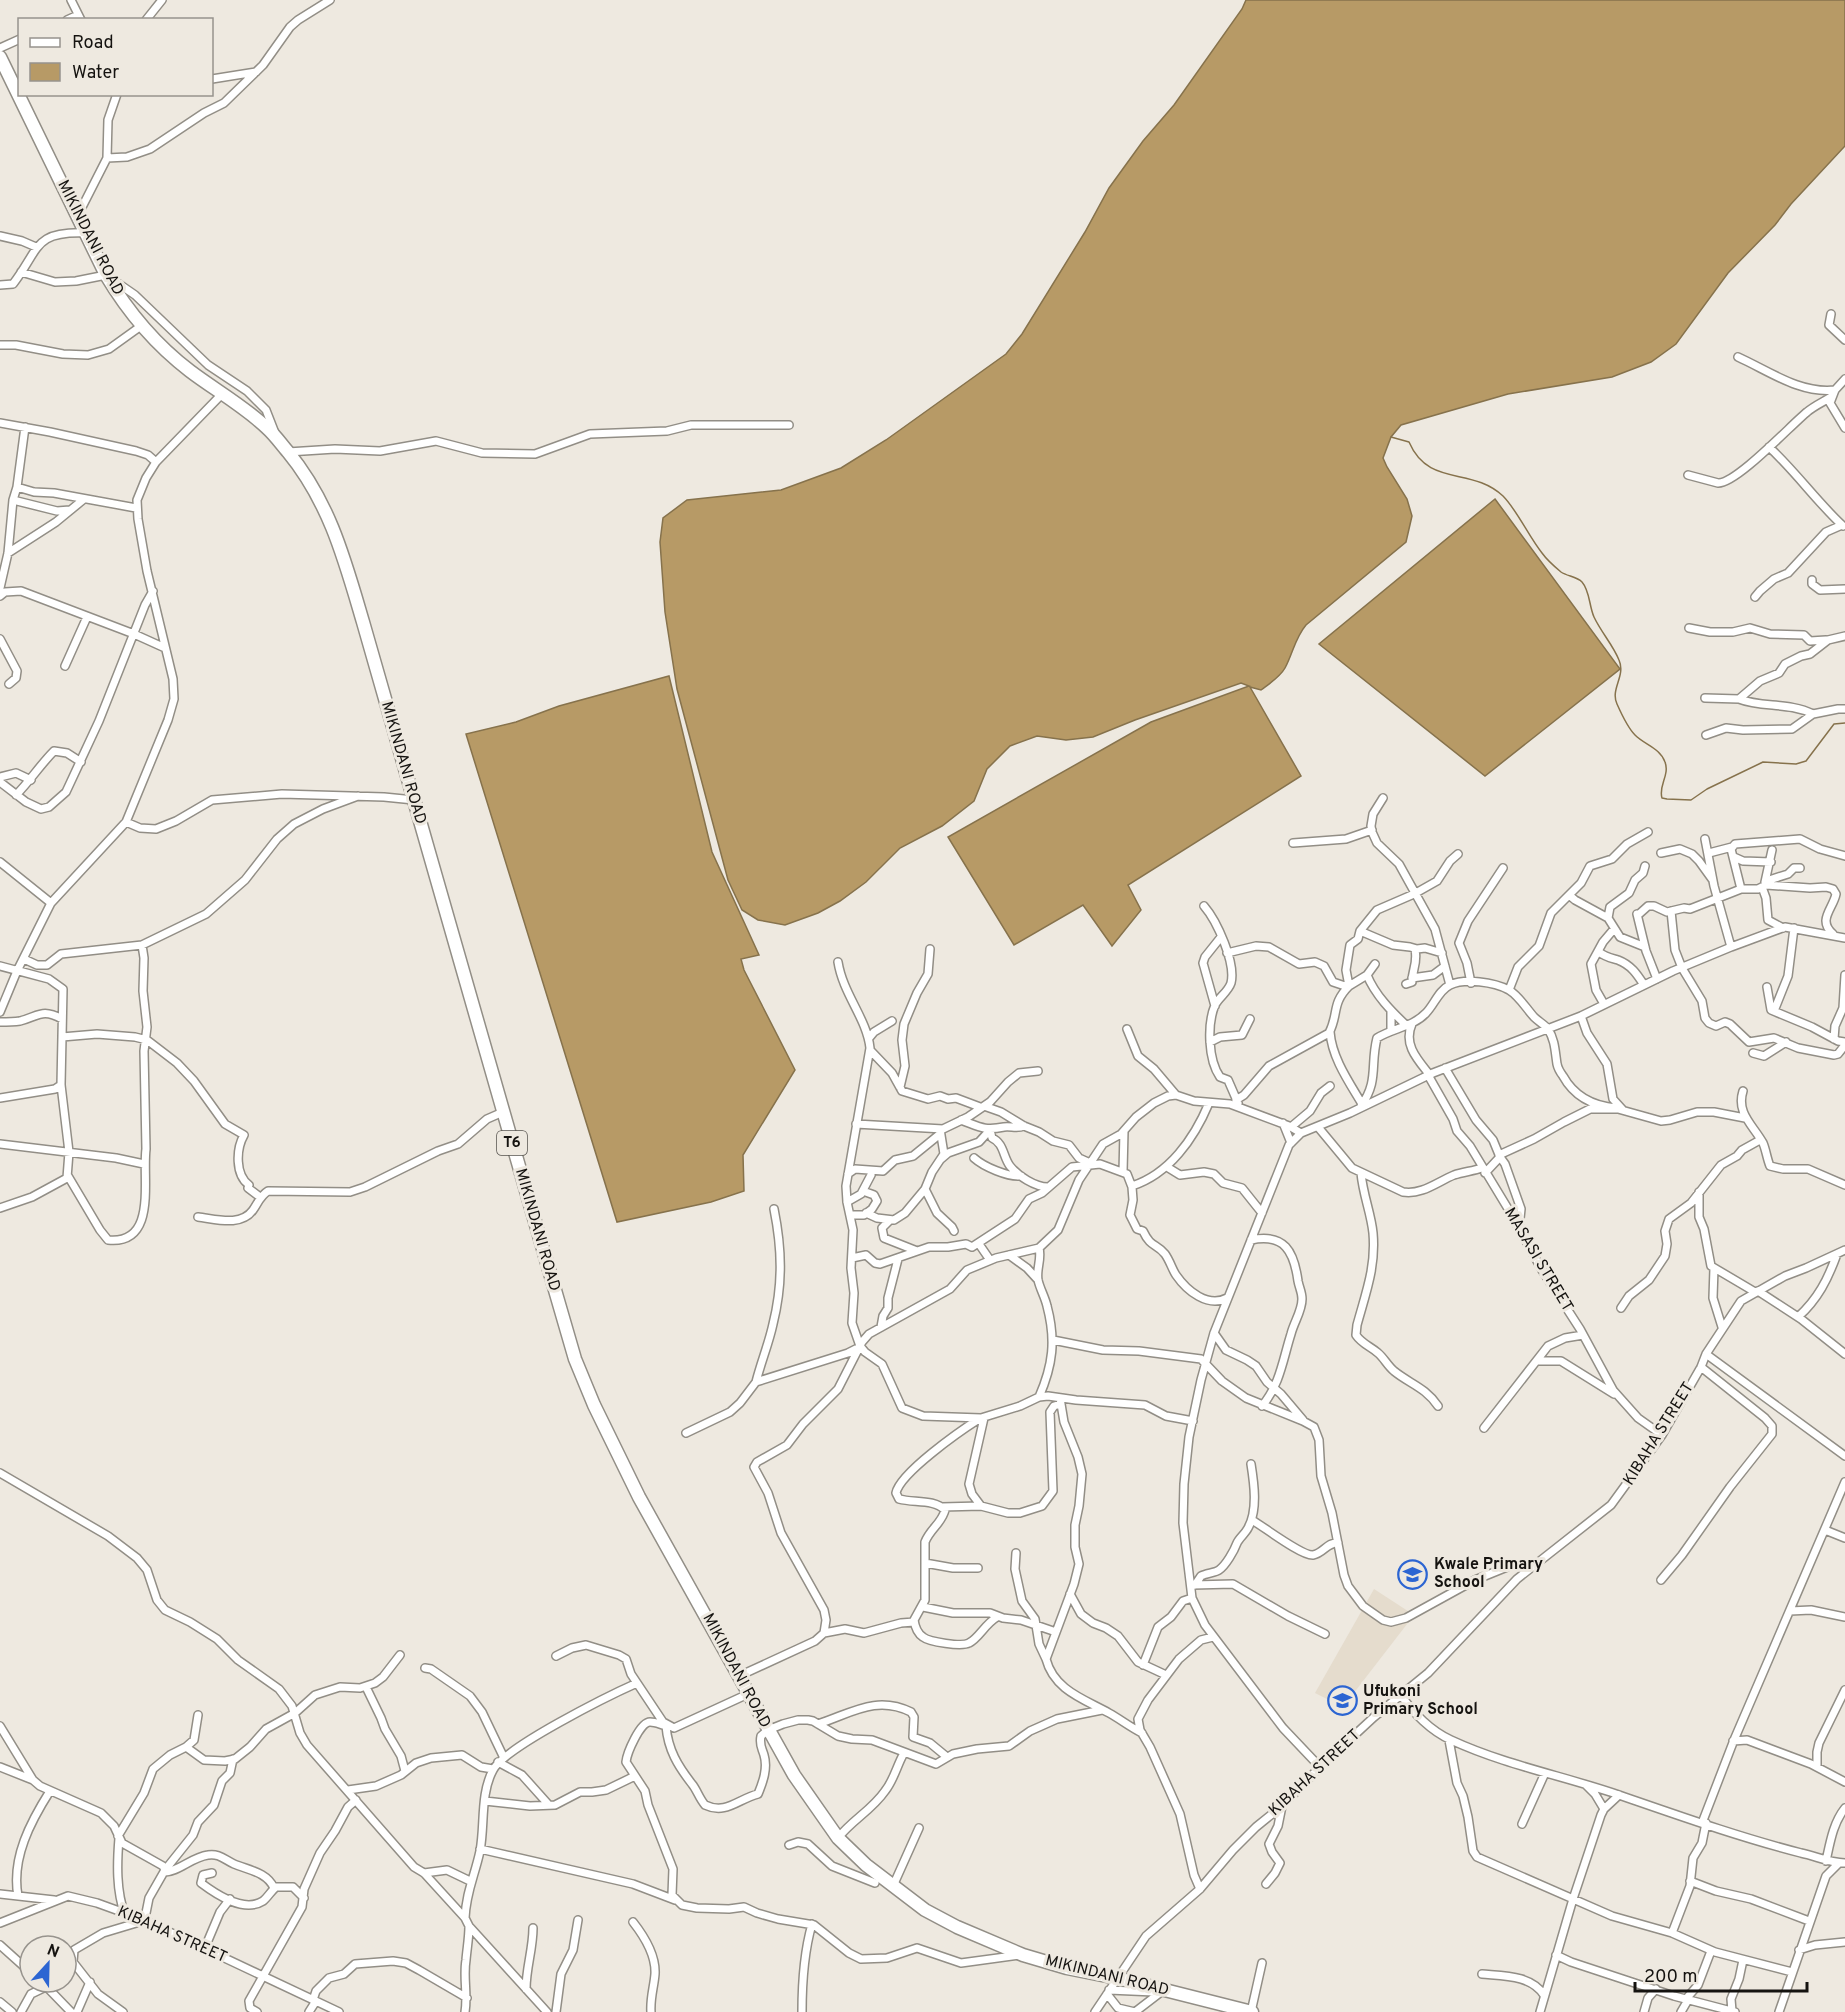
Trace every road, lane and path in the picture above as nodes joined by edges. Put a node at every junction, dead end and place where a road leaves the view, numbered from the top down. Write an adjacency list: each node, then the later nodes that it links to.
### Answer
1 (71, 0): 4 (street)
2 (162, 0): 5 (street)
3 (330, 0): 9 (street)
4 (79, 17)
5 (148, 18)
6 (18, 40): 7 (street)
7 (0, 48)
8 (0, 57): 11 (highway, MIKINDANI ROAD / T6)
9 (256, 72): 10 (street); 14 (street)
10 (213, 80)
11 (18, 91)
12 (20, 96): 15 (highway, MIKINDANI ROAD / T6)
13 (116, 96): 14 (street)
14 (107, 158): 15 (street)
15 (77, 216): 16 (highway, MIKINDANI ROAD / T6)
16 (86, 233): 18 (street); 20 (highway, MIKINDANI ROAD / T6)
17 (0, 236): 18 (street)
18 (36, 247): 19 (street)
19 (21, 272): 20 (street); 21 (street)
20 (106, 275): 23 (highway, MIKINDANI ROAD / T6); 35 (street)
21 (0, 285)
22 (1831, 314): 24 (street)
23 (141, 326): 25 (street); 29 (highway, MIKINDANI ROAD / T6)
24 (1845, 340)
25 (0, 345)
26 (1738, 357): 28 (street)
27 (1845, 379): 28 (street)
28 (1835, 390): 30 (street)
29 (222, 394): 35 (highway, MIKINDANI ROAD / T6); 38 (street)
30 (1831, 397): 34 (street); 36 (street)
31 (0, 423): 33 (street)
32 (789, 425): 37 (street)
33 (25, 427): 38 (street); 40 (street)
34 (1845, 428)
35 (276, 436): 37 (highway, MIKINDANI ROAD / T6)
36 (1769, 447): 39 (street); 45 (street)
37 (288, 452): 74 (highway, MIKINDANI ROAD / T6)
38 (156, 462): 43 (street)
39 (1688, 475)
40 (17, 487): 41 (street); 42 (street)
41 (84, 499): 43 (street); 44 (street)
42 (13, 500): 44 (street); 46 (street)
43 (136, 508): 50 (street)
44 (70, 510): 46 (street)
45 (1844, 526): 52 (street)
46 (8, 553): 48 (street)
47 (1812, 580): 49 (street)
48 (0, 588)
49 (1845, 589)
50 (153, 591): 55 (street); 59 (street)
51 (0, 596): 53 (street)
52 (1755, 597)
53 (87, 617): 55 (street); 60 (street)
54 (1689, 628): 58 (street)
55 (134, 634): 59 (street); 67 (street)
56 (1845, 636): 58 (street)
57 (0, 639): 61 (street)
58 (1827, 640): 63 (street)
59 (165, 648): 75 (street)
60 (65, 666)
61 (9, 684)
62 (1705, 698): 63 (street)
63 (1738, 699): 65 (street)
64 (1845, 709): 65 (street)
65 (1813, 714): 66 (street)
66 (1706, 735)
67 (81, 762): 69 (street); 71 (street)
68 (0, 777): 69 (street)
69 (31, 780): 71 (street)
70 (0, 782): 71 (street)
71 (16, 795)
72 (358, 796): 74 (street); 75 (street); 110 (street)
73 (1383, 798): 76 (street)
74 (414, 800): 174 (highway, MIKINDANI ROAD / T6)
75 (126, 822): 99 (street)
76 (1372, 830): 79 (street); 96 (street)
77 (1648, 832): 97 (street)
78 (1705, 839): 84 (street)
79 (1293, 843)
80 (1732, 847): 84 (street); 85 (street); 86 (street)
81 (1772, 850): 89 (street)
82 (1661, 853): 87 (street)
83 (1458, 854): 96 (street)
84 (1709, 854): 87 (street); 93 (street)
85 (1845, 856)
86 (1734, 857): 89 (street); 95 (street)
87 (1697, 858): 93 (street)
88 (0, 862): 99 (street)
89 (1771, 862): 94 (street)
90 (1645, 866): 102 (street)
91 (1503, 868): 129 (street)
92 (1800, 868): 94 (street)
93 (1712, 879): 98 (street)
94 (1764, 884): 95 (street); 103 (street); 107 (street)
95 (1741, 889): 98 (street)
96 (1414, 894): 106 (street); 117 (street)
97 (1569, 895): 102 (street); 135 (street)
98 (1717, 898): 101 (street); 112 (street)
99 (51, 903): 118 (street)
100 (1204, 906): 108 (street)
101 (1671, 911): 111 (street); 123 (street)
102 (1608, 918): 105 (street)
103 (1783, 928): 104 (street); 112 (street)
104 (1794, 928): 107 (street); 139 (street)
105 (1614, 929): 111 (street); 115 (street)
106 (1360, 931): 114 (street); 133 (street)
107 (1834, 936): 109 (street)
108 (1221, 937): 116 (street); 137 (street)
109 (1844, 939)
110 (142, 945): 118 (street); 154 (street)
111 (1645, 947): 128 (street)
112 (1731, 947): 123 (street)
113 (930, 949): 165 (street)
114 (1415, 949): 117 (street); 127 (street)
115 (1599, 952): 131 (street); 136 (street)
116 (1227, 953): 133 (street); 137 (street)
117 (1442, 953): 122 (street)
118 (24, 959): 124 (street)
119 (838, 962): 152 (street)
120 (1375, 964): 125 (street)
121 (0, 966): 124 (street)
122 (1445, 966): 127 (street); 132 (street)
123 (1682, 968): 128 (street); 156 (street)
124 (17, 971): 140 (street); 142 (street)
125 (1367, 975): 133 (street); 138 (street)
126 (1845, 975): 153 (street)
127 (1412, 978): 130 (street)
128 (1657, 979): 131 (street)
129 (1471, 982): 132 (street); 135 (street)
130 (1406, 984)
131 (1644, 985): 136 (street)
132 (1450, 986): 146 (street)
133 (1348, 987): 150 (street)
134 (1767, 987): 139 (street)
135 (1509, 990): 147 (street)
136 (1604, 1004): 141 (street)
137 (1215, 1006): 155 (street)
138 (1391, 1011): 146 (street); 149 (street)
139 (1774, 1011): 153 (street)
140 (0, 1012)
141 (1581, 1016): 147 (street); 173 (street)
142 (62, 1019): 145 (street); 151 (street)
143 (1250, 1019): 155 (street)
144 (892, 1021): 152 (street)
145 (0, 1022)
146 (1410, 1024): 149 (street); 162 (street, MASASI STREET)
147 (1547, 1028): 160 (street); 173 (street)
148 (1126, 1029): 167 (street)
149 (1391, 1031): 172 (street)
150 (1330, 1032): 170 (street); 172 (street)
151 (62, 1036): 154 (street); 163 (street)
152 (869, 1038): 158 (street)
153 (1834, 1039): 157 (street)
154 (147, 1040): 193 (street); 209 (street)
155 (1210, 1042): 170 (street)
156 (1786, 1042): 157 (street); 159 (street)
157 (1845, 1043)
158 (870, 1050): 165 (street); 178 (street)
159 (1753, 1053)
160 (1444, 1068): 162 (street); 190 (street)
161 (1038, 1071): 171 (street)
162 (1428, 1075): 172 (street); 196 (street, MASASI STREET)
163 (62, 1085): 168 (street); 189 (street)
164 (1330, 1086): 180 (street)
165 (900, 1087): 171 (street)
166 (1743, 1091): 175 (street)
167 (1176, 1095): 169 (street); 183 (street)
168 (0, 1098)
169 (1209, 1102): 170 (street); 195 (street)
170 (1238, 1103): 177 (street)
171 (981, 1106): 176 (street); 179 (street)
172 (1361, 1106): 181 (street)
173 (1619, 1109): 175 (street); 190 (street)
174 (503, 1112): 209 (street); 294 (highway, MIKINDANI ROAD / T6)
175 (1745, 1118): 186 (street)
176 (961, 1120): 182 (street); 184 (street)
177 (1283, 1123): 180 (street); 187 (street)
178 (856, 1124): 184 (street); 198 (street)
179 (1024, 1126): 182 (street); 194 (street)
180 (1291, 1127): 185 (street)
181 (1318, 1127): 185 (street); 199 (street)
182 (990, 1130): 192 (street); 202 (street)
183 (1124, 1131): 194 (street); 197 (street)
184 (940, 1132): 192 (street); 198 (street)
185 (1301, 1133): 187 (street)
186 (1760, 1140): 203 (street); 208 (street)
187 (1291, 1143): 214 (street)
188 (0, 1144): 189 (street)
189 (69, 1152): 193 (street); 201 (street)
190 (1500, 1156): 196 (street); 218 (street)
191 (974, 1158): 202 (street)
192 (941, 1159): 206 (street)
193 (144, 1164): 201 (street)
194 (1089, 1164): 197 (street); 205 (street); 222 (street)
195 (1167, 1167): 204 (street); 214 (street)
196 (1485, 1169): 199 (street); 218 (street, MASASI STREET)
197 (1123, 1172): 204 (street)
198 (848, 1173): 210 (street)
199 (1362, 1173): 253 (street)
200 (871, 1175): 207 (street)
201 (68, 1176): 211 (street)
202 (1021, 1176): 205 (street)
203 (1845, 1185)
204 (1132, 1186): 233 (street)
205 (1047, 1187): 221 (street)
206 (925, 1189): 217 (street); 219 (street)
207 (863, 1191): 210 (street); 213 (street)
208 (1700, 1192): 230 (street); 234 (street)
209 (260, 1197): 216 (street)
210 (847, 1202): 215 (street)
211 (0, 1208)
212 (774, 1209): 247 (street)
213 (866, 1213): 215 (street); 217 (street)
214 (1262, 1214): 220 (street)
215 (850, 1215): 227 (street)
216 (198, 1217)
217 (890, 1220): 224 (street)
218 (1519, 1228): 239 (street, MASASI STREET)
219 (954, 1231)
220 (1251, 1239): 233 (street); 248 (street)
221 (979, 1244): 224 (street); 229 (street)
222 (1039, 1248): 226 (street); 231 (street)
223 (1845, 1250): 225 (street, KIBAHA STREET)
224 (917, 1251): 228 (street)
225 (1837, 1254): 232 (street, KIBAHA STREET); 235 (street)
226 (1009, 1255): 229 (street); 231 (street)
227 (852, 1258): 228 (street); 241 (street)
228 (897, 1259): 236 (street)
229 (990, 1260): 236 (street)
230 (1714, 1268): 232 (street); 237 (street)
231 (1038, 1280): 240 (street)
232 (1756, 1291): 235 (street); 237 (street, KIBAHA STREET)
233 (1227, 1298): 238 (street)
234 (1621, 1308)
235 (1798, 1317): 242 (street)
236 (881, 1327): 241 (street)
237 (1722, 1327): 243 (street, KIBAHA STREET)
238 (1214, 1333): 245 (street); 248 (street)
239 (1582, 1335): 244 (street); 249 (street, MASASI STREET)
240 (1053, 1340): 245 (street); 250 (street)
241 (860, 1347): 247 (street); 254 (street); 285 (street)
242 (1844, 1352)
243 (1706, 1354): 246 (street, KIBAHA STREET); 260 (street)
244 (1539, 1361): 249 (street); 257 (street)
245 (1205, 1365): 252 (street); 256 (street)
246 (1701, 1367): 259 (street, KIBAHA STREET); 274 (street)
247 (756, 1382): 258 (street)
248 (1275, 1389): 252 (street); 255 (street)
249 (1617, 1396): 259 (street, MASASI STREET)
250 (1039, 1397): 251 (street); 254 (street)
251 (1060, 1401): 256 (street); 264 (street); 276 (street)
252 (1262, 1406): 255 (street)
253 (1438, 1406)
254 (982, 1418): 264 (street); 265 (street)
255 (1304, 1420): 269 (street)
256 (1193, 1421): 275 (street)
257 (1484, 1428)
258 (686, 1433)
259 (1662, 1435): 272 (street, KIBAHA STREET)
260 (1845, 1456)
261 (1251, 1464): 266 (street)
262 (0, 1473): 301 (street)
263 (1845, 1482): 267 (street)
264 (981, 1506): 265 (street)
265 (942, 1507): 271 (street)
266 (1252, 1520): 269 (street); 275 (street)
267 (1825, 1530): 268 (street); 279 (street)
268 (1845, 1538)
269 (1338, 1543): 272 (street)
270 (1016, 1554): 283 (street)
271 (925, 1563): 273 (street); 278 (street)
272 (1534, 1567): 299 (street, KIBAHA STREET)
273 (978, 1568)
274 (1660, 1580)
275 (1193, 1585): 277 (street); 286 (street)
276 (1070, 1594): 284 (street); 291 (street)
277 (1192, 1598): 287 (street); 291 (street)
278 (923, 1606): 280 (street); 282 (street)
279 (1790, 1611): 281 (street); 309 (street)
280 (997, 1617): 282 (street); 283 (street)
281 (1845, 1617)
282 (914, 1622): 285 (street)
283 (1037, 1626): 284 (street); 290 (street)
284 (1056, 1632): 290 (street)
285 (824, 1633): 294 (street)
286 (1325, 1634)
287 (1213, 1637): 293 (street); 318 (street)
288 (400, 1655): 296 (street)
289 (556, 1656): 295 (street)
290 (1046, 1659): 300 (street)
291 (1143, 1665): 293 (street)
292 (425, 1668): 315 (street)
293 (1166, 1675): 307 (street)
294 (739, 1676): 298 (highway, MIKINDANI ROAD / T6)
295 (638, 1683): 305 (street); 315 (street)
296 (366, 1687): 301 (street); 312 (street)
297 (1845, 1690): 319 (street)
298 (748, 1694): 305 (street); 306 (highway, MIKINDANI ROAD / T6)
299 (1401, 1695): 308 (street); 318 (street, KIBAHA STREET)
300 (1102, 1710): 307 (street); 313 (street)
301 (296, 1713): 314 (street); 327 (street)
302 (198, 1715): 310 (street)
303 (818, 1724): 306 (street); 311 (street); 313 (street)
304 (0, 1726): 324 (street)
305 (668, 1726): 306 (street); 323 (street)
306 (768, 1730): 340 (highway, MIKINDANI ROAD / T6)
307 (1142, 1733): 354 (street)
308 (1449, 1740): 322 (street); 359 (street)
309 (1733, 1741): 319 (street); 336 (street)
310 (186, 1747): 314 (street); 339 (street)
311 (904, 1753): 313 (street); 340 (street)
312 (401, 1756): 316 (street); 321 (street)
313 (947, 1757)
314 (233, 1759): 345 (street)
315 (501, 1760): 320 (street); 332 (street)
316 (416, 1763): 320 (street); 321 (street)
317 (0, 1767): 324 (street)
318 (1320, 1767): 333 (street, KIBAHA STREET)
319 (1817, 1767): 325 (street)
320 (493, 1769): 331 (street)
321 (405, 1771): 327 (street)
322 (1545, 1773): 326 (street); 337 (street)
323 (635, 1776): 332 (street); 361 (street)
324 (33, 1780): 328 (street)
325 (1845, 1782)
326 (1585, 1784): 329 (street); 335 (street)
327 (348, 1790): 330 (street)
328 (50, 1791): 339 (street); 356 (street)
329 (1619, 1795): 335 (street); 336 (street)
330 (356, 1800): 347 (street); 357 (street)
331 (485, 1801): 332 (street); 342 (street)
332 (548, 1804)
333 (1282, 1806): 351 (street); 354 (street, KIBAHA STREET)
334 (1845, 1808): 343 (street)
335 (1604, 1809): 359 (street)
336 (1704, 1823): 343 (street); 349 (street)
337 (1522, 1824)
338 (919, 1828): 352 (street)
339 (118, 1837): 345 (street); 362 (street)
340 (838, 1838): 352 (highway, MIKINDANI ROAD / T6)
341 (789, 1845): 350 (street)
342 (480, 1849): 348 (street); 361 (street)
343 (1826, 1861): 344 (street)
344 (1842, 1863): 366 (street)
345 (165, 1871): 353 (street); 364 (street)
346 (212, 1873): 358 (street)
347 (424, 1873): 348 (street); 363 (street)
348 (470, 1881): 363 (street)
349 (1690, 1881): 366 (street); 372 (street)
350 (875, 1883)
351 (1266, 1884)
352 (893, 1887): 379 (highway, MIKINDANI ROAD / T6)
353 (274, 1888): 357 (street); 358 (street)
354 (1200, 1889): 388 (street, KIBAHA STREET)
355 (0, 1894): 356 (street)
356 (18, 1896): 360 (street)
357 (304, 1898): 387 (street)
358 (230, 1899): 376 (street)
359 (1573, 1899): 372 (street); 380 (street)
360 (57, 1900): 362 (street, KIBAHA STREET); 368 (street, KIBAHA STREET)
361 (675, 1900): 369 (street)
362 (124, 1915): 364 (street, KIBAHA STREET)
363 (465, 1918): 370 (street)
364 (144, 1919): 375 (street); 376 (street, KIBAHA STREET)
365 (578, 1920): 413 (street)
366 (1809, 1921): 377 (street)
367 (633, 1922): 414 (street)
368 (0, 1923)
369 (812, 1924): 379 (street); 415 (street)
370 (469, 1926): 390 (street); 397 (street)
371 (532, 1928): 390 (street)
372 (1672, 1933): 378 (street)
373 (1844, 1941): 377 (street)
374 (0, 1945): 382 (street)
375 (78, 1947)
376 (204, 1950): 387 (street, KIBAHA STREET)
377 (1799, 1950): 385 (street)
378 (1711, 1951): 381 (street); 399 (street)
379 (1023, 1954): 388 (highway, MIKINDANI ROAD / T6)
380 (1556, 1955): 391 (street); 396 (street)
381 (1743, 1960): 385 (street); 421 (street)
382 (18, 1961)
383 (1262, 1963): 418 (street)
384 (78, 1968): 389 (street)
385 (1792, 1971): 422 (street)
386 (1482, 1974): 396 (street)
387 (262, 1977): 398 (street, KIBAHA STREET); 408 (street)
388 (1117, 1978): 392 (street, KIBAHA STREET); 393 (highway, MIKINDANI ROAD / T6)
389 (90, 1982): 406 (street); 407 (street)
390 (526, 1989): 412 (street)
391 (1656, 1989): 399 (street); 419 (street)
392 (1108, 1992): 393 (street); 416 (street, KIBAHA STREET); 417 (street)
393 (1161, 1992): 417 (street); 418 (highway, MIKINDANI ROAD / T6)
394 (31, 1994): 404 (street)
395 (54, 1994): 405 (street)
396 (1544, 1995): 401 (street)
397 (467, 1998): 398 (street); 411 (street)
398 (314, 2000): 409 (street); 410 (street, KIBAHA STREET)
399 (1687, 2000): 420 (street); 421 (street)
400 (0, 2002): 403 (street)
401 (1541, 2009): 402 (street)
402 (1549, 2011)
403 (12, 2012)
404 (21, 2012)
405 (71, 2012)
406 (77, 2012)
407 (123, 2012)
408 (257, 2012)
409 (309, 2012)
410 (339, 2012)
411 (465, 2012)
412 (547, 2012)
413 (556, 2012)
414 (651, 2012)
415 (802, 2012)
416 (1095, 2012)
417 (1135, 2012)
418 (1251, 2012)
419 (1644, 2012)
420 (1681, 2012)
421 (1733, 2012)
422 (1779, 2012)

